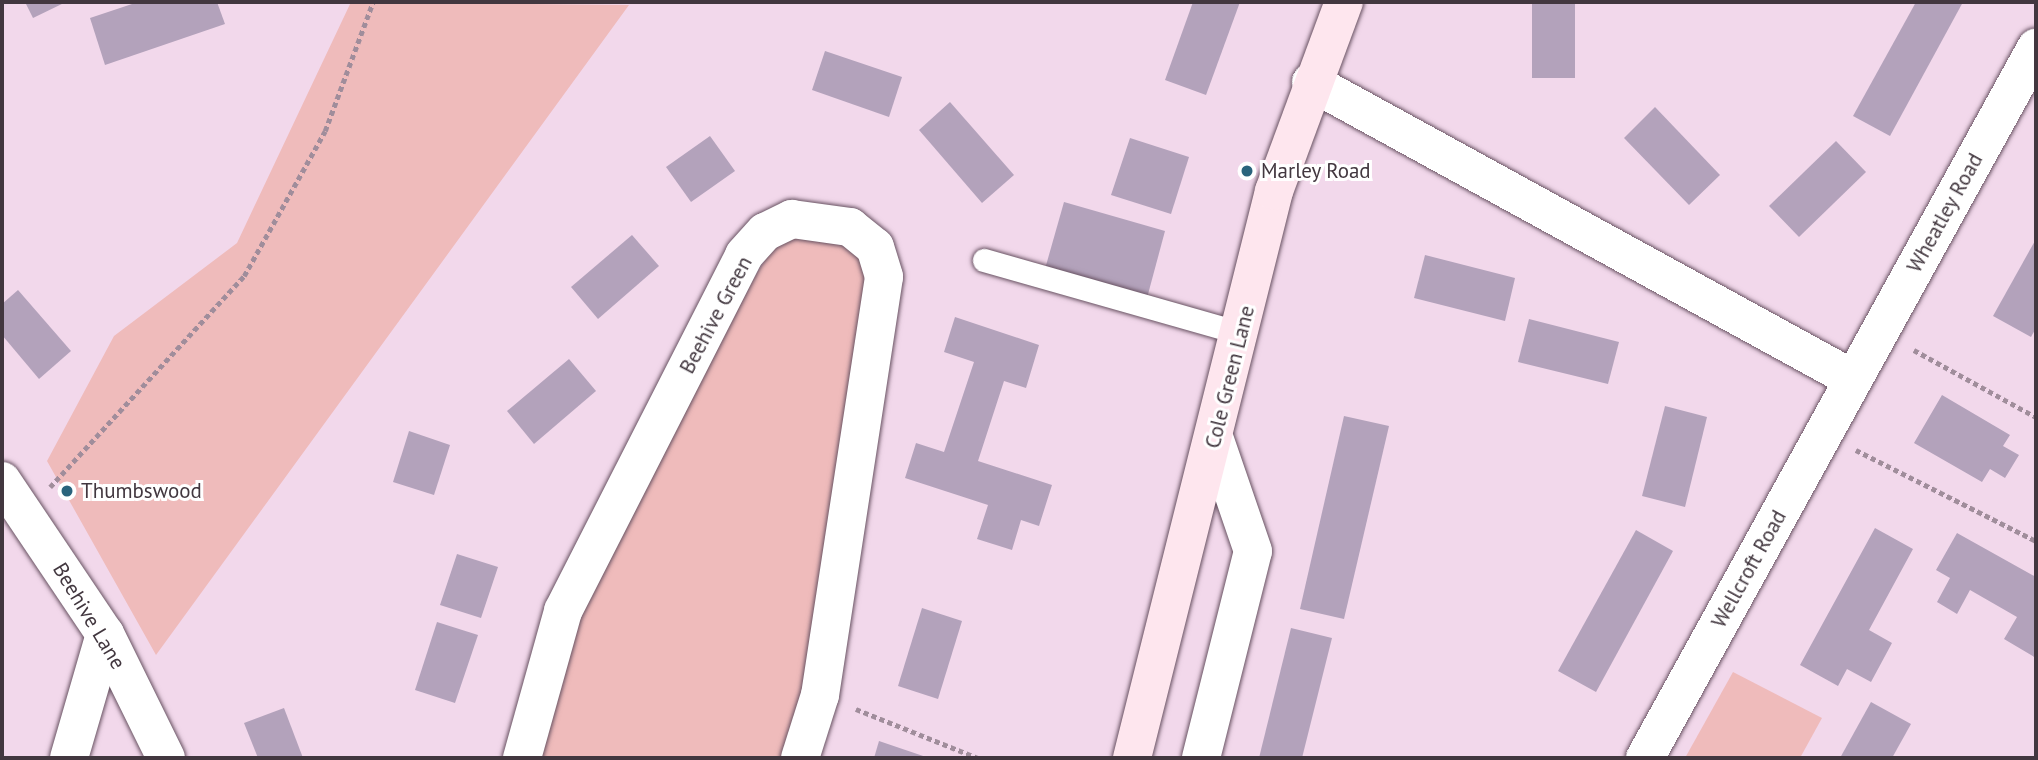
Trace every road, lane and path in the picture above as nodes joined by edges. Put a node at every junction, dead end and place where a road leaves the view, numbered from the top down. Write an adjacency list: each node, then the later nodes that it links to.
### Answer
1 (373, 2): 13 (path)
2 (1344, 2): 4 (street, Cole Green Lane)
3 (2036, 48): 6 (street, Wheatley Road)
4 (1311, 82): 7 (street, Cole Green Lane); 8 (street)
5 (984, 260): 7 (lane)
6 (1880, 331): 8 (street, Wheatley Road); 9 (path)
7 (1241, 333): 11 (street, Cole Green Lane)
8 (1853, 379): 10 (street, Wellcroft Road)
9 (2036, 417)
10 (1824, 433): 14 (path); 24 (street, Wellcroft Road)
11 (1215, 440): 22 (street, Cole Green Lane); 23 (street)
12 (2, 481): 13 (street, Beehive Lane)
13 (24, 514): 15 (street, Beehive Lane)
14 (2036, 541)
15 (105, 634): 17 (street); 18 (street, Beehive Lane)
16 (820, 695): 19 (street, Beehive Green); 20 (street, Beehive Green); 21 (path)
17 (69, 758)
18 (166, 758)
19 (522, 758)
20 (800, 758)
21 (978, 758)
22 (1132, 758)
23 (1201, 758)
24 (1645, 758)

